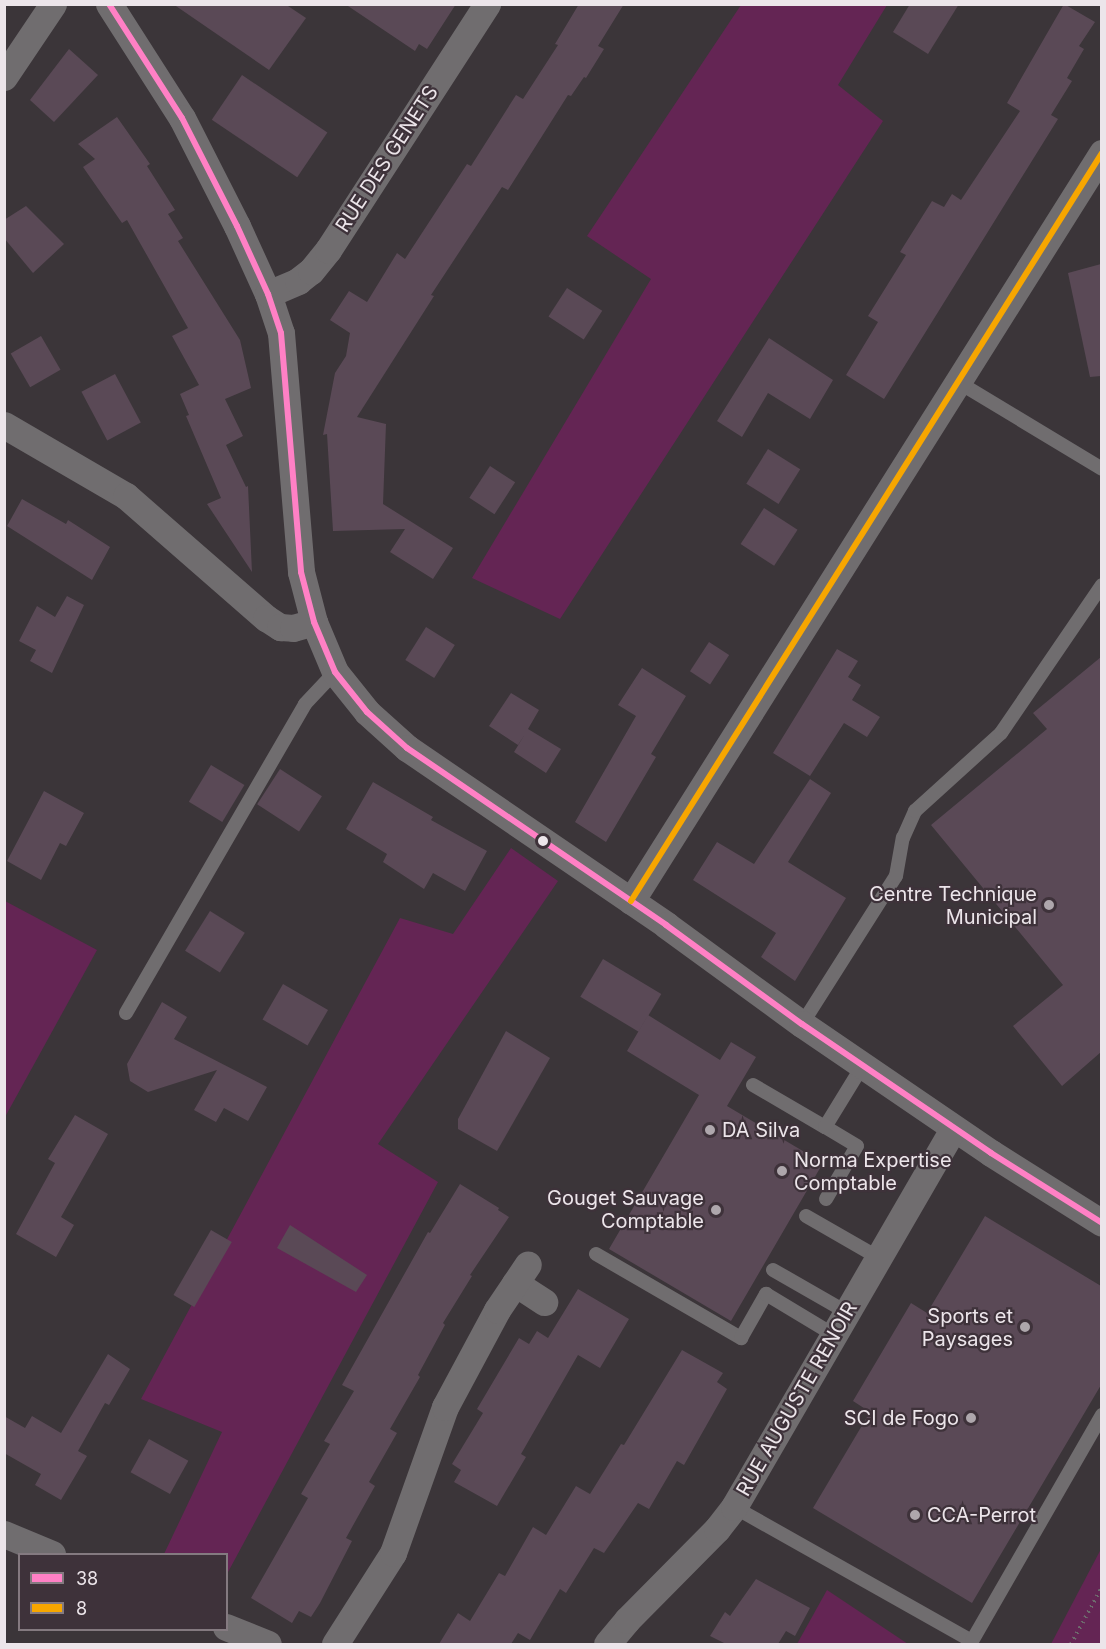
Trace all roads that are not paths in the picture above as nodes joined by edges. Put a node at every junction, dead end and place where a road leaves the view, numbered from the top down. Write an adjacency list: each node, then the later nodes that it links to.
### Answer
1 (53, 4): 4 (street)
2 (109, 4): 6 (street)
3 (487, 4): 6 (street, RUE DES GENETS)
4 (4, 77)
5 (1100, 159): 7 (street)
6 (268, 294): 11 (street)
7 (958, 382): 9 (lane); 13 (street)
8 (4, 425): 11 (street)
9 (1101, 468)
10 (1101, 585): 15 (lane)
11 (314, 622): 12 (street)
12 (335, 672): 13 (street); 14 (lane)
13 (631, 901): 15 (street)
14 (126, 1013)
15 (802, 1024): 16 (street)
16 (863, 1065): 18 (lane); 19 (street)
17 (753, 1085): 18 (lane)
18 (825, 1126): 20 (lane)
19 (954, 1128): 22 (street); 24 (street, RUE AUGUSTE RENOIR)
20 (826, 1199)
21 (806, 1216): 24 (lane)
22 (1101, 1223)
23 (596, 1254): 27 (lane)
24 (879, 1258): 27 (street, RUE AUGUSTE RENOIR)
25 (772, 1270): 27 (lane)
26 (544, 1302): 34 (street)
27 (841, 1324): 29 (street, RUE AUGUSTE RENOIR)
28 (1101, 1415): 29 (lane)
29 (734, 1507): 35 (street, RUE AUGUSTE RENOIR)
30 (4, 1534): 31 (street)
31 (50, 1553)
32 (228, 1628): 33 (street)
33 (268, 1644)
34 (335, 1644)
35 (607, 1644)

